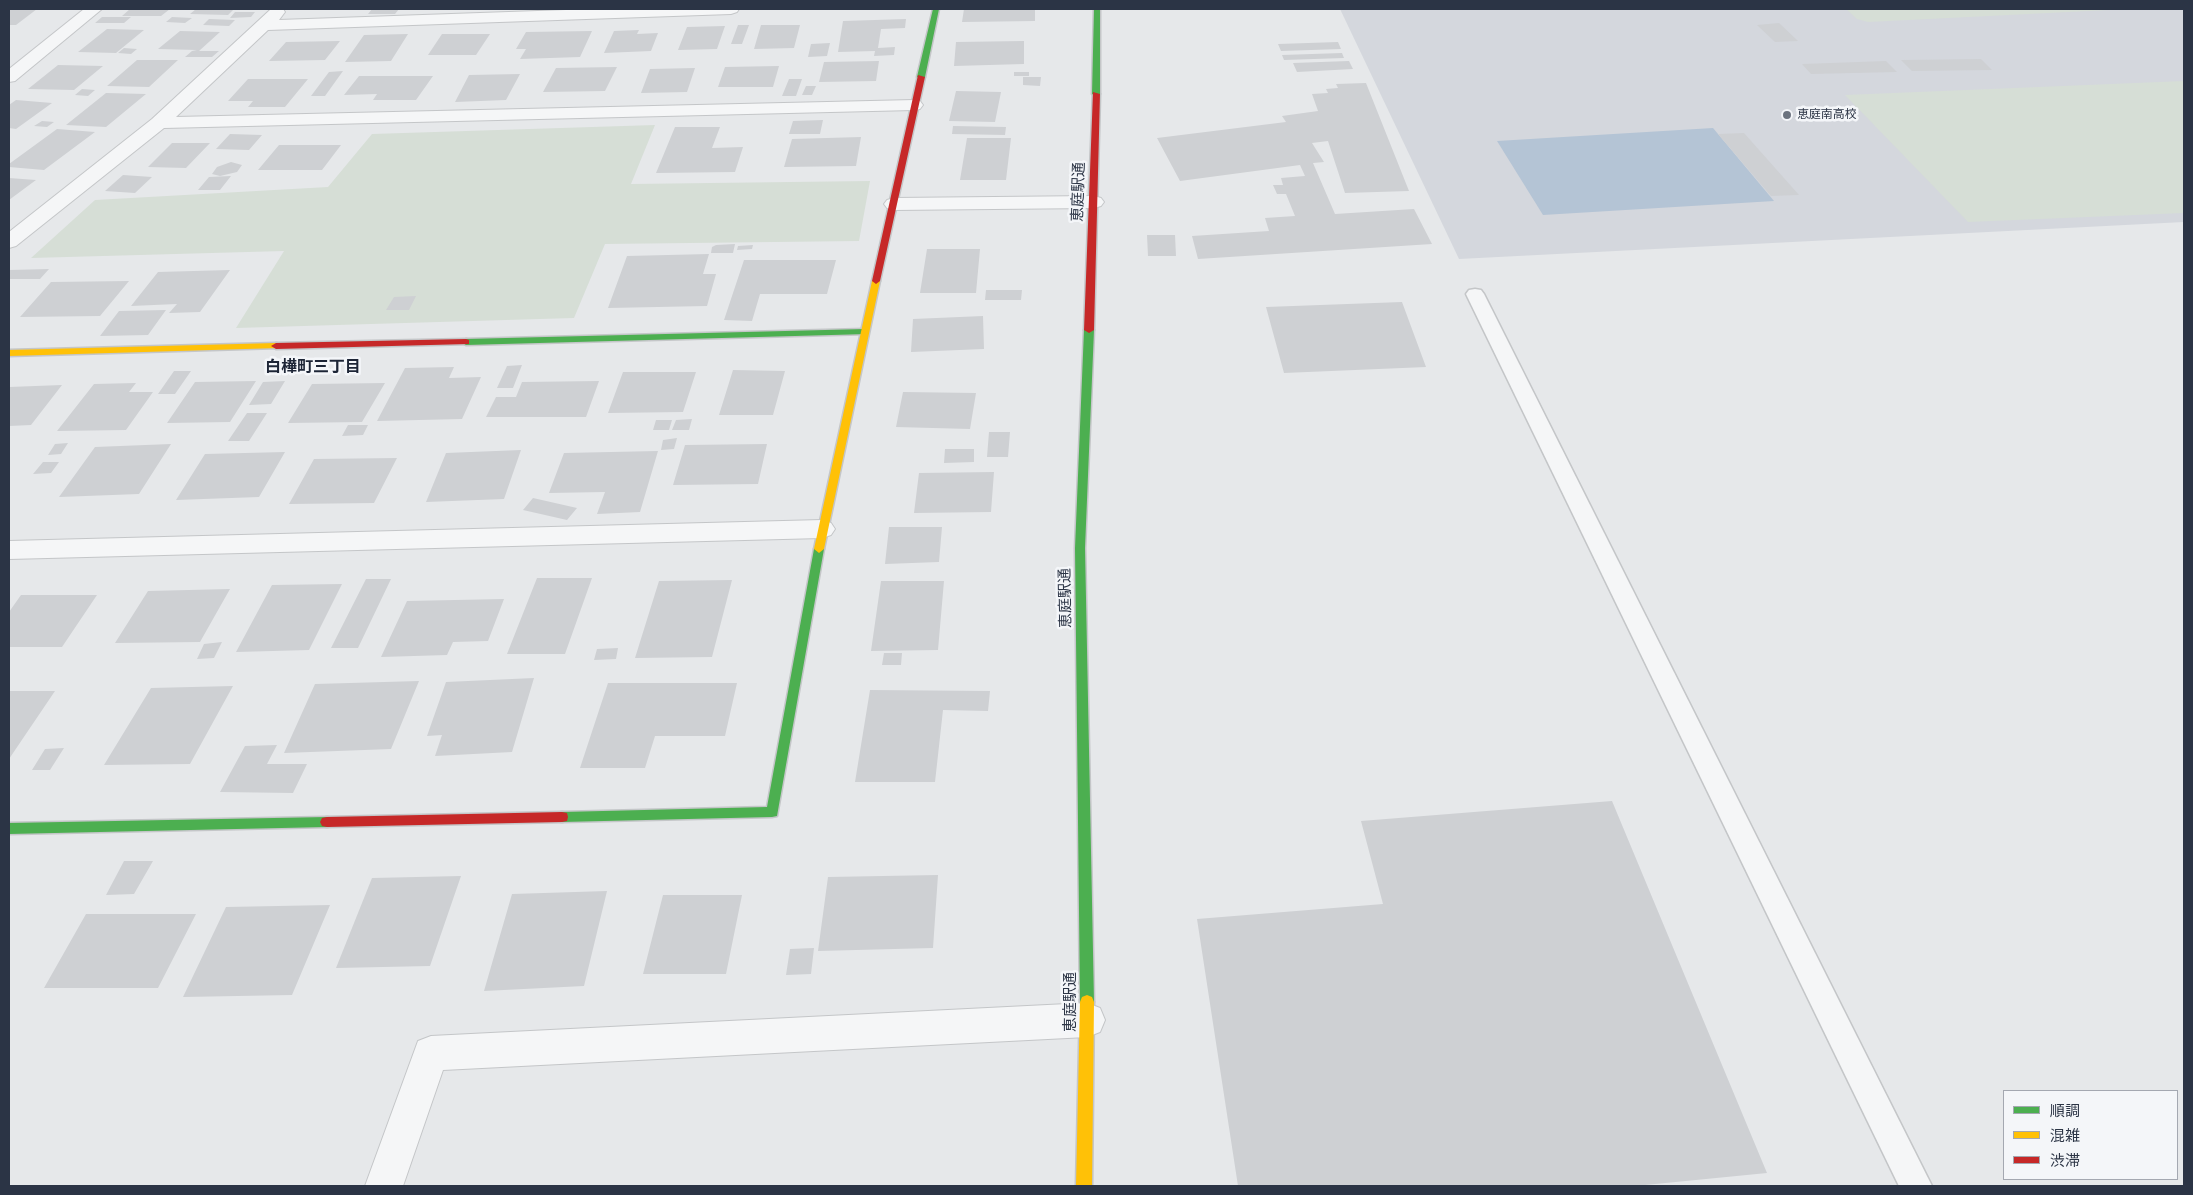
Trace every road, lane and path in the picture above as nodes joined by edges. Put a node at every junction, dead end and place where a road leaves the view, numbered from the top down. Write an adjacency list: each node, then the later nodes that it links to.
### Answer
1 (94, 9): 7 (street)
2 (281, 9): 6 (street)
3 (731, 9): 6 (street)
4 (936, 9): 8 (street)
5 (1097, 9): 10 (street, 恵庭駅通)
6 (263, 25): 9 (street)
7 (9, 77)
8 (914, 105): 9 (street); 11 (street)
9 (159, 122): 12 (street)
10 (1094, 202): 11 (street); 21 (street, 恵庭駅通)
11 (894, 204): 16 (street)
12 (30, 224): 13 (street); 14 (street)
13 (9, 225)
14 (9, 242)
15 (1475, 294): 24 (lane)
16 (865, 332): 17 (street); 18 (street)
17 (9, 353)
18 (822, 529): 19 (street); 20 (street)
19 (9, 550)
20 (9, 829)
21 (1087, 1020): 22 (street); 23 (street, 恵庭駅通)
22 (384, 1186)
23 (1084, 1186)
24 (1916, 1186)

